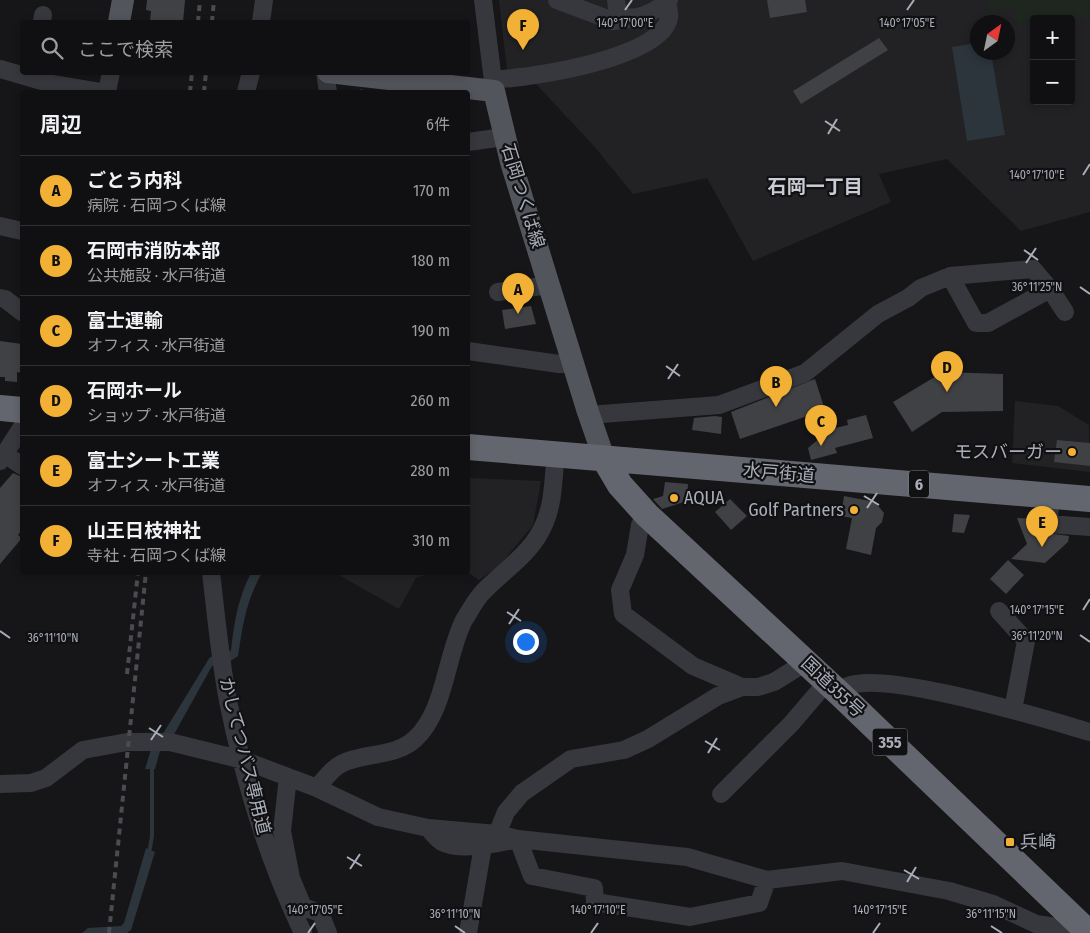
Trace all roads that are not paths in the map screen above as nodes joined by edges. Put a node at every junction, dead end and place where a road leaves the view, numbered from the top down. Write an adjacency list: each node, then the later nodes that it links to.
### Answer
1 (122, 0): 8 (main road)
2 (264, 0): 9 (street)
3 (483, 0): 18 (street)
4 (557, 0): 7 (street)
5 (616, 0): 7 (street)
6 (668, 2): 7 (street); 18 (street)
7 (629, 19)
8 (119, 20)
9 (261, 20)
10 (0, 70): 11 (street)
11 (20, 74)
12 (110, 75): 20 (street)
13 (250, 75): 21 (street)
14 (325, 75): 22 (street)
15 (354, 75): 17 (main road)
16 (33, 76): 19 (street)
17 (425, 83): 18 (main road)
18 (493, 85): 23 (main road, 石岡つくば線)
19 (92, 90)
20 (107, 90)
21 (246, 90)
22 (328, 90)
23 (504, 137): 24 (street); 28 (main road, 石岡つくば線)
24 (470, 142)
25 (0, 226): 26 (street)
26 (20, 231)
27 (950, 276): 29 (street); 29 (street); 38 (street)
28 (550, 285): 30 (street); 35 (main road, 石岡つくば線)
29 (1050, 289): 33 (street)
30 (498, 292)
31 (0, 298): 32 (street)
32 (20, 310)
33 (1065, 312)
34 (470, 351): 35 (street)
35 (573, 364): 38 (main road, 石岡つくば線)
36 (0, 408): 37 (highway)
37 (20, 410)
38 (589, 415): 43 (main road, 石岡つくば線)
39 (20, 430): 42 (street)
40 (470, 447): 41 (highway, 水戸街道 / 6)
41 (556, 454): 43 (highway, 水戸街道 / 6); 59 (street)
42 (3, 457): 44 (street)
43 (604, 458): 45 (highway, 水戸街道 / 6); 47 (highway, 国道355号 / 355)
44 (20, 465)
45 (1050, 495): 46 (highway, 水戸街道 / 6); 48 (street)
46 (1090, 498)
47 (647, 515): 51 (highway, 国道355号 / 355); 52 (street)
48 (1090, 527)
49 (212, 575): 56 (street, かしてつバス専用道)
50 (999, 611): 54 (street)
51 (806, 662): 52 (street); 53 (highway, 国道355号 / 355)
52 (742, 687): 62 (street)
53 (833, 688): 54 (street); 60 (street); 67 (highway, 国道355号 / 355)
54 (1013, 710): 55 (street)
55 (1090, 732)
56 (243, 760): 57 (street); 58 (street); 68 (street, かしてつバス専用道)
57 (288, 777): 59 (street); 69 (street)
58 (0, 784)
59 (317, 788): 61 (street)
60 (721, 794)
61 (428, 828): 62 (street); 64 (street)
62 (498, 834): 63 (street)
63 (518, 839): 64 (street); 65 (street); 65 (street)
64 (483, 846): 70 (street)
65 (767, 880): 66 (street)
66 (1035, 928): 67 (street)
67 (1088, 932)
68 (302, 933)
69 (328, 933)
70 (468, 933)

